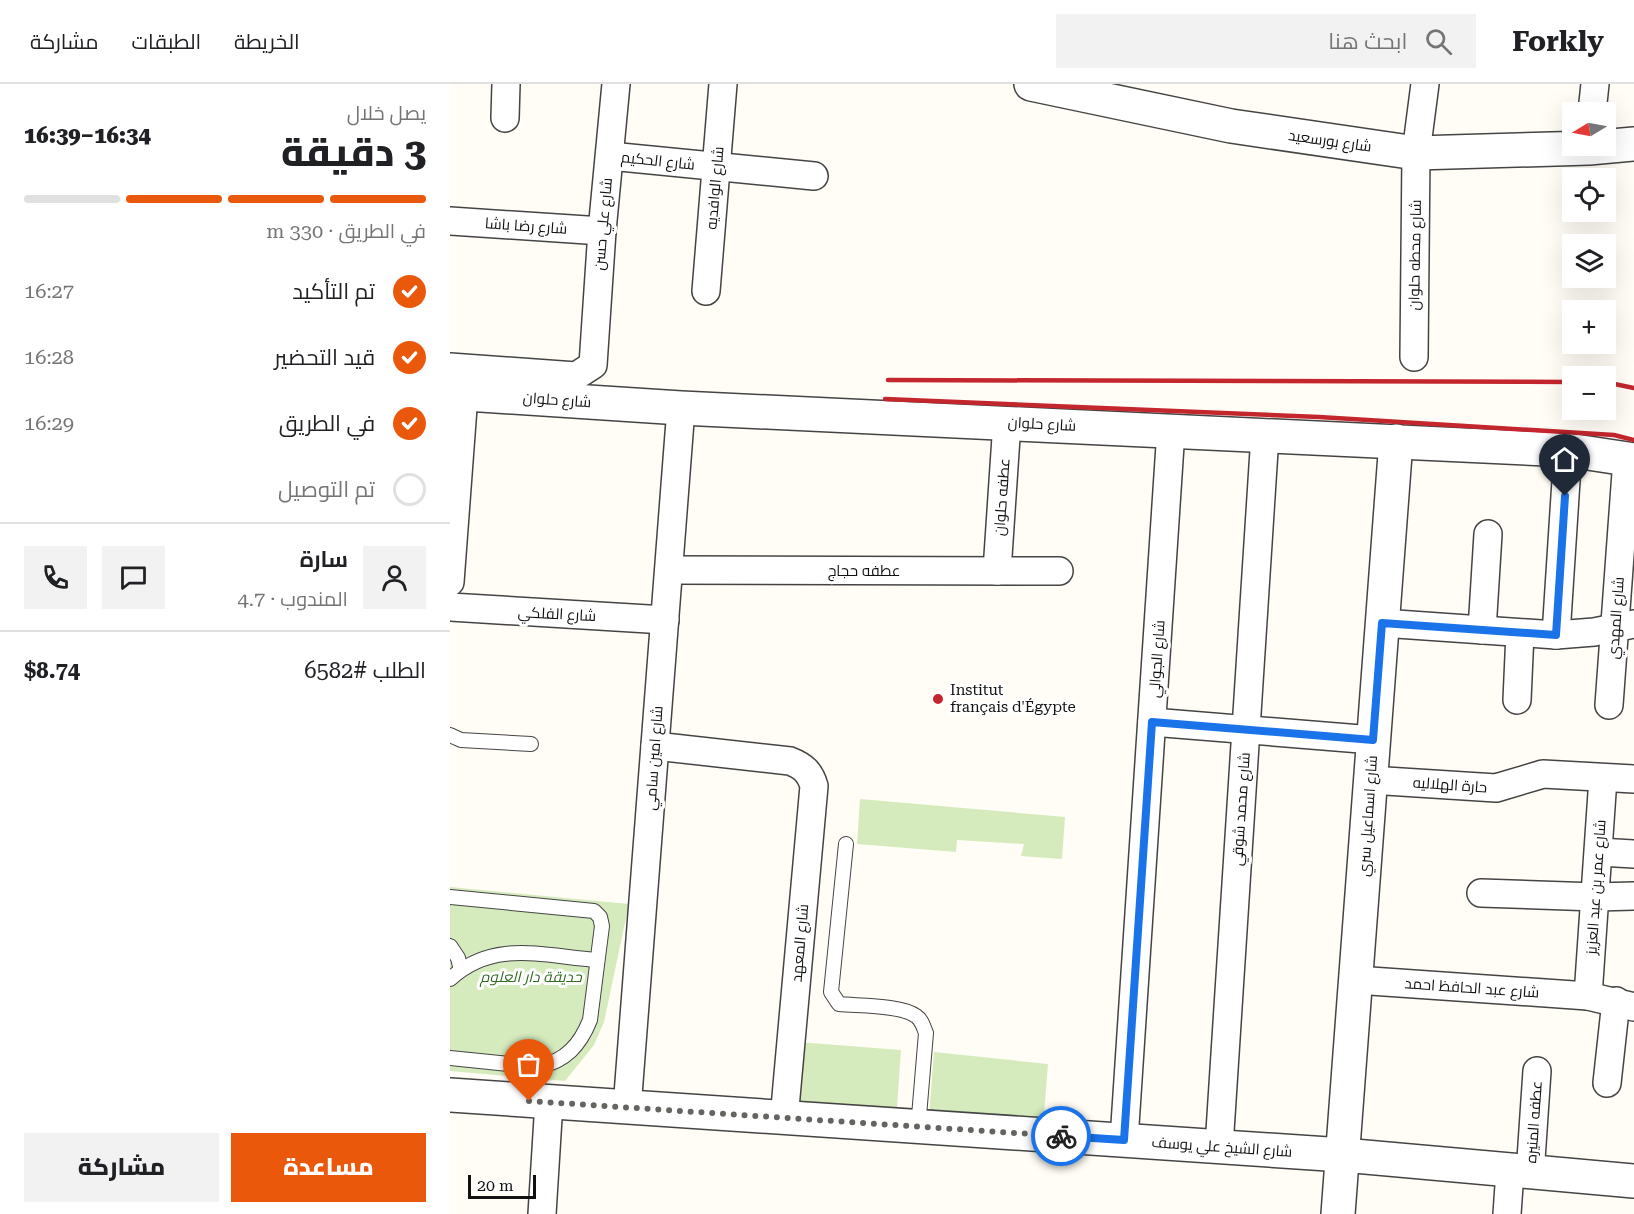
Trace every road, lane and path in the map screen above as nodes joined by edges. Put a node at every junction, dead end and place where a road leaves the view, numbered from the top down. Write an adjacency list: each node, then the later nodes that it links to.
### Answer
1 (506, 84): 8 (street)
2 (616, 84): 13 (street, شارع علي حسن)
3 (723, 84): 14 (street, شارع الوافديه)
4 (1031, 84): 12 (street, شارع بورسعيد)
5 (1425, 84): 12 (street, شارع محطه حلوان)
6 (1595, 84): 7 (street)
7 (1593, 102)
8 (505, 118)
9 (1634, 144): 10 (street, شارع بورسعيد)
10 (1616, 145)
11 (1562, 148): 12 (street, شارع بورسعيد)
12 (1416, 153): 19 (street, شارع محطه حلوان)
13 (610, 156): 14 (street, شارع الحكيم); 17 (street, شارع علي حسن)
14 (717, 167): 15 (street, شارع الحكيم); 18 (street, شارع الوافديه)
15 (814, 176)
16 (450, 221): 17 (street, شارع رضا باشا)
17 (602, 231): 20 (street, شارع علي حسن)
18 (706, 291)
19 (1414, 357)
20 (455, 385): 21 (street, شارع حلوان); 32 (street)
21 (681, 408): 22 (street, شارع حلوان); 29 (street, شارع امين سامي)
22 (1007, 423): 23 (street, شارع حلوان); 30 (street, عطفه حلوان)
23 (1171, 430): 24 (street, شارع حلوان); 42 (street, شارع الجوالي)
24 (1265, 435): 25 (street, شارع حلوان); 43 (street, شارع محمد شوقي)
25 (1396, 441): 26 (street, شارع حلوان); 35 (street, شارع اسماعيل سري)
26 (1568, 450): 27 (street, شارع حلوان); 39 (street)
27 (1631, 459): 36 (street, شارع المهدي)
28 (1488, 534): 37 (street)
29 (669, 570): 30 (street, عطفه حجاج); 34 (street, شارع امين سامي)
30 (997, 571): 31 (street, عطفه حجاج)
31 (1059, 571)
32 (450, 582)
33 (450, 608): 34 (street, شارع الفلكي)
34 (665, 620): 47 (street, شارع امين سامي)
35 (1382, 623): 37 (street); 45 (street, شارع اسماعيل سري)
36 (1625, 626): 39 (street); 41 (street, شارع المهدي)
37 (1482, 630): 38 (street)
38 (1520, 633): 39 (street); 40 (street)
39 (1556, 635)
40 (1516, 700)
41 (1609, 705)
42 (1152, 722): 43 (street); 72 (street, شارع الجوالي)
43 (1246, 730): 45 (street); 73 (street, شارع محمد شوقي)
44 (450, 735): 46 (lane)
45 (1373, 740): 50 (street, شارع اسماعيل سري)
46 (531, 744)
47 (655, 746): 69 (street, شارع امين سامي); 70 (street, شارع المعهد)
48 (1603, 778): 49 (street, حارة الهلاليه); 50 (street, حارة الهلاليه); 52 (street, شارع عمر بن عبد العزيز)
49 (1634, 779)
50 (1371, 780): 61 (street, شارع اسماعيل سري)
51 (846, 844): 71 (lane)
52 (1599, 852): 53 (street); 57 (street, شارع عمر بن عبد العزيز)
53 (1634, 854)
54 (1481, 893): 57 (street)
55 (1634, 896): 57 (street)
56 (450, 897): 59 (lane)
57 (1596, 897): 62 (street, شارع عمر بن عبد العزيز)
58 (450, 946): 60 (lane)
59 (597, 960): 60 (lane); 64 (lane)
60 (455, 974)
61 (1356, 980): 62 (street, شارع عبد الحافظ احمد); 74 (street, شارع اسماعيل سري)
62 (1588, 996): 63 (street, شارع عبد الحافظ احمد)
63 (1625, 1004): 66 (street)
64 (450, 1058)
65 (1537, 1071): 75 (street, عطفه المنيره)
66 (1607, 1083)
67 (450, 1095): 68 (street, شارع الشيخ علي يوسف)
68 (549, 1102): 69 (street, شارع الشيخ علي يوسف); 77 (street)
69 (627, 1108): 70 (street, شارع الشيخ علي يوسف)
70 (784, 1119): 71 (street, شارع الشيخ علي يوسف)
71 (918, 1128): 72 (street, شارع الشيخ علي يوسف)
72 (1124, 1140): 73 (street, شارع الشيخ علي يوسف)
73 (1219, 1148): 74 (street, شارع الشيخ علي يوسف)
74 (1343, 1155): 75 (street, شارع الشيخ علي يوسف); 78 (street, شارع اسماعيل سري)
75 (1520, 1173): 76 (street, شارع الشيخ علي يوسف); 79 (street, عطفه المنيره)
76 (1634, 1181)
77 (542, 1214)
78 (1338, 1214)
79 (1507, 1214)

